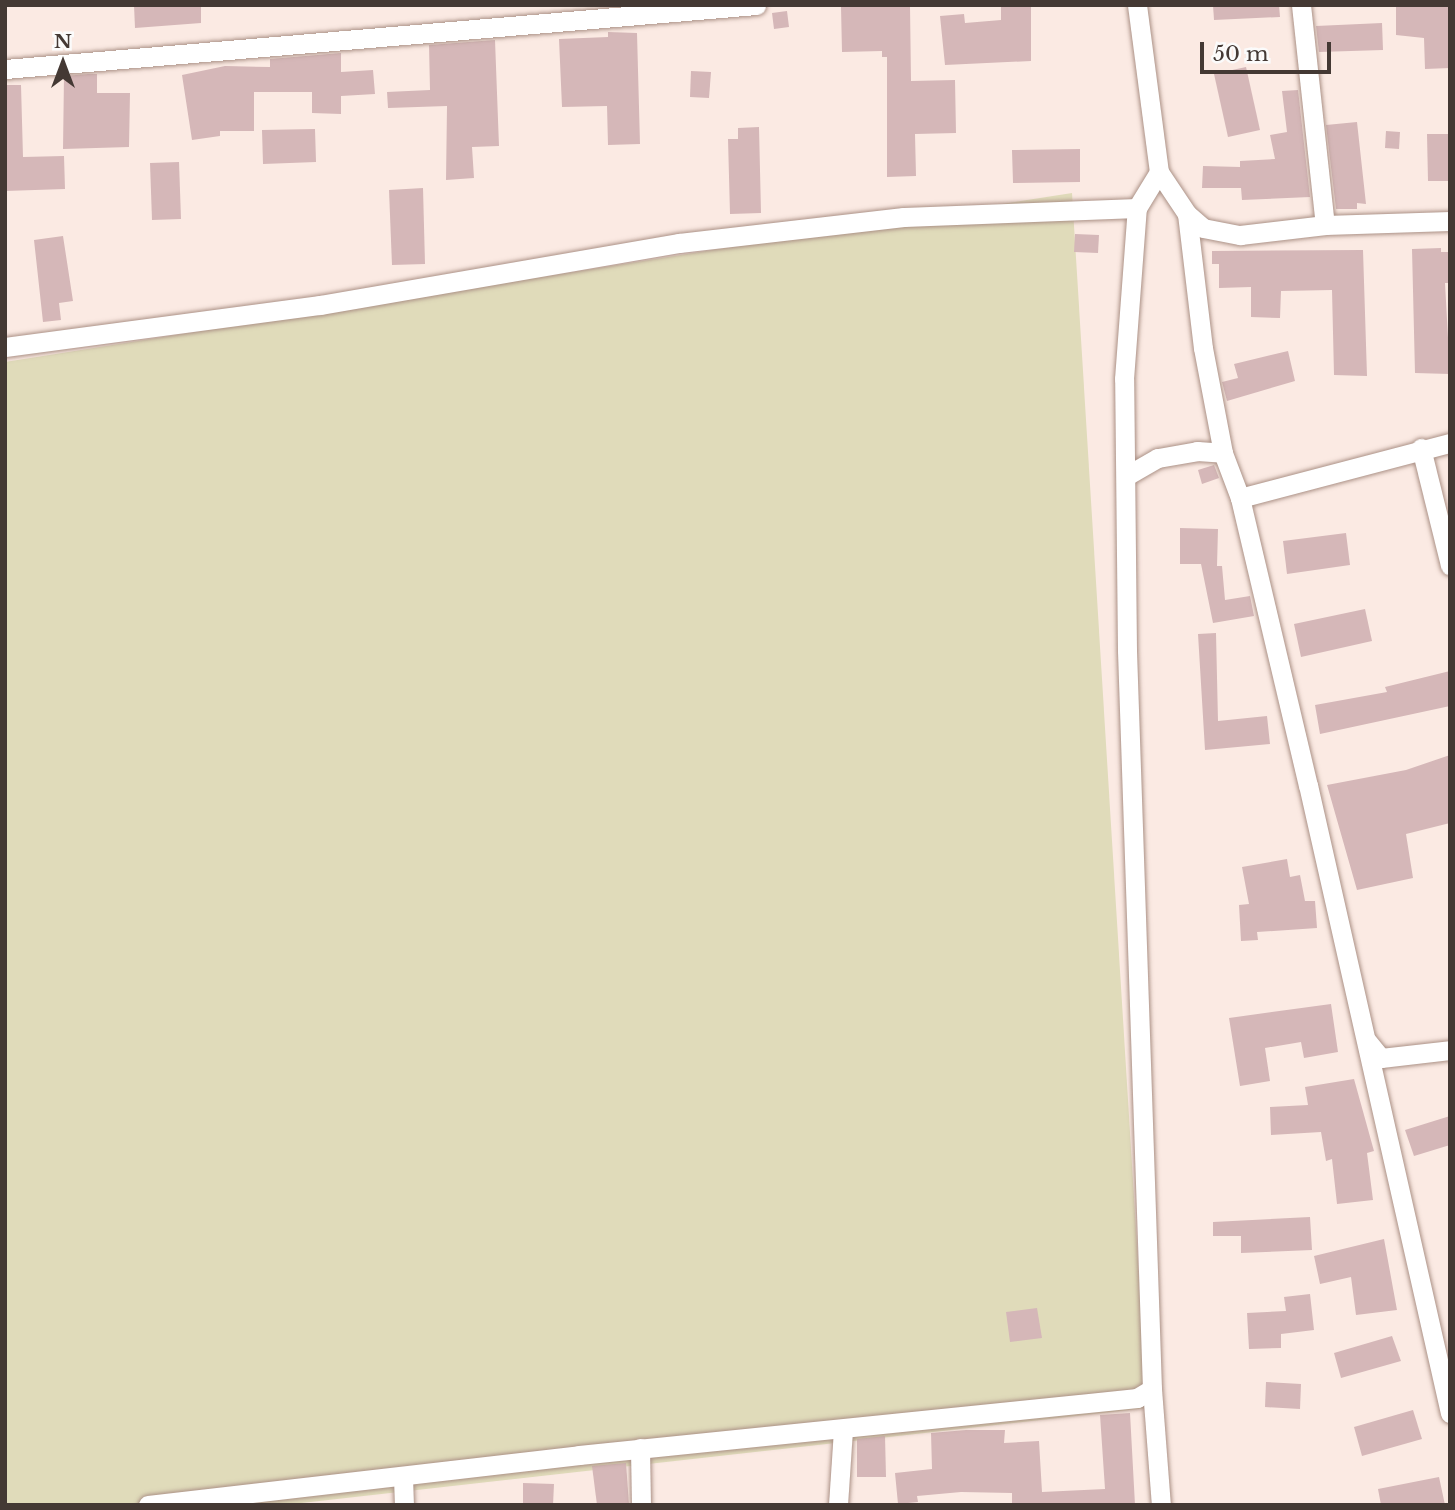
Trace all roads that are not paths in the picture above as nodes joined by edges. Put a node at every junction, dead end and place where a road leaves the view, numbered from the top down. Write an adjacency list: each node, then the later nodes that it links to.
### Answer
1 (756, 5): 4 (street)
2 (1137, 5): 5 (street)
3 (1301, 5): 9 (street)
4 (5, 69)
5 (1159, 172): 6 (street); 7 (street)
6 (1137, 208): 10 (street); 14 (street)
7 (1186, 214): 9 (street); 13 (street)
8 (1450, 221): 9 (street)
9 (1325, 225)
10 (5, 347)
11 (1450, 443): 12 (street)
12 (1421, 448): 15 (street); 16 (street)
13 (1223, 453): 14 (street); 15 (street)
14 (1128, 475): 19 (street)
15 (1240, 498): 17 (street)
16 (1450, 565)
17 (1364, 1037): 18 (street); 20 (street)
18 (1450, 1050)
19 (1152, 1389): 21 (street); 29 (street)
20 (1450, 1413)
21 (843, 1429): 22 (street); 28 (street)
22 (640, 1448): 23 (street); 27 (street)
23 (404, 1477): 24 (street); 26 (street)
24 (212, 1501): 25 (street)
25 (148, 1505)
26 (404, 1505)
27 (641, 1505)
28 (838, 1505)
29 (1161, 1505)

